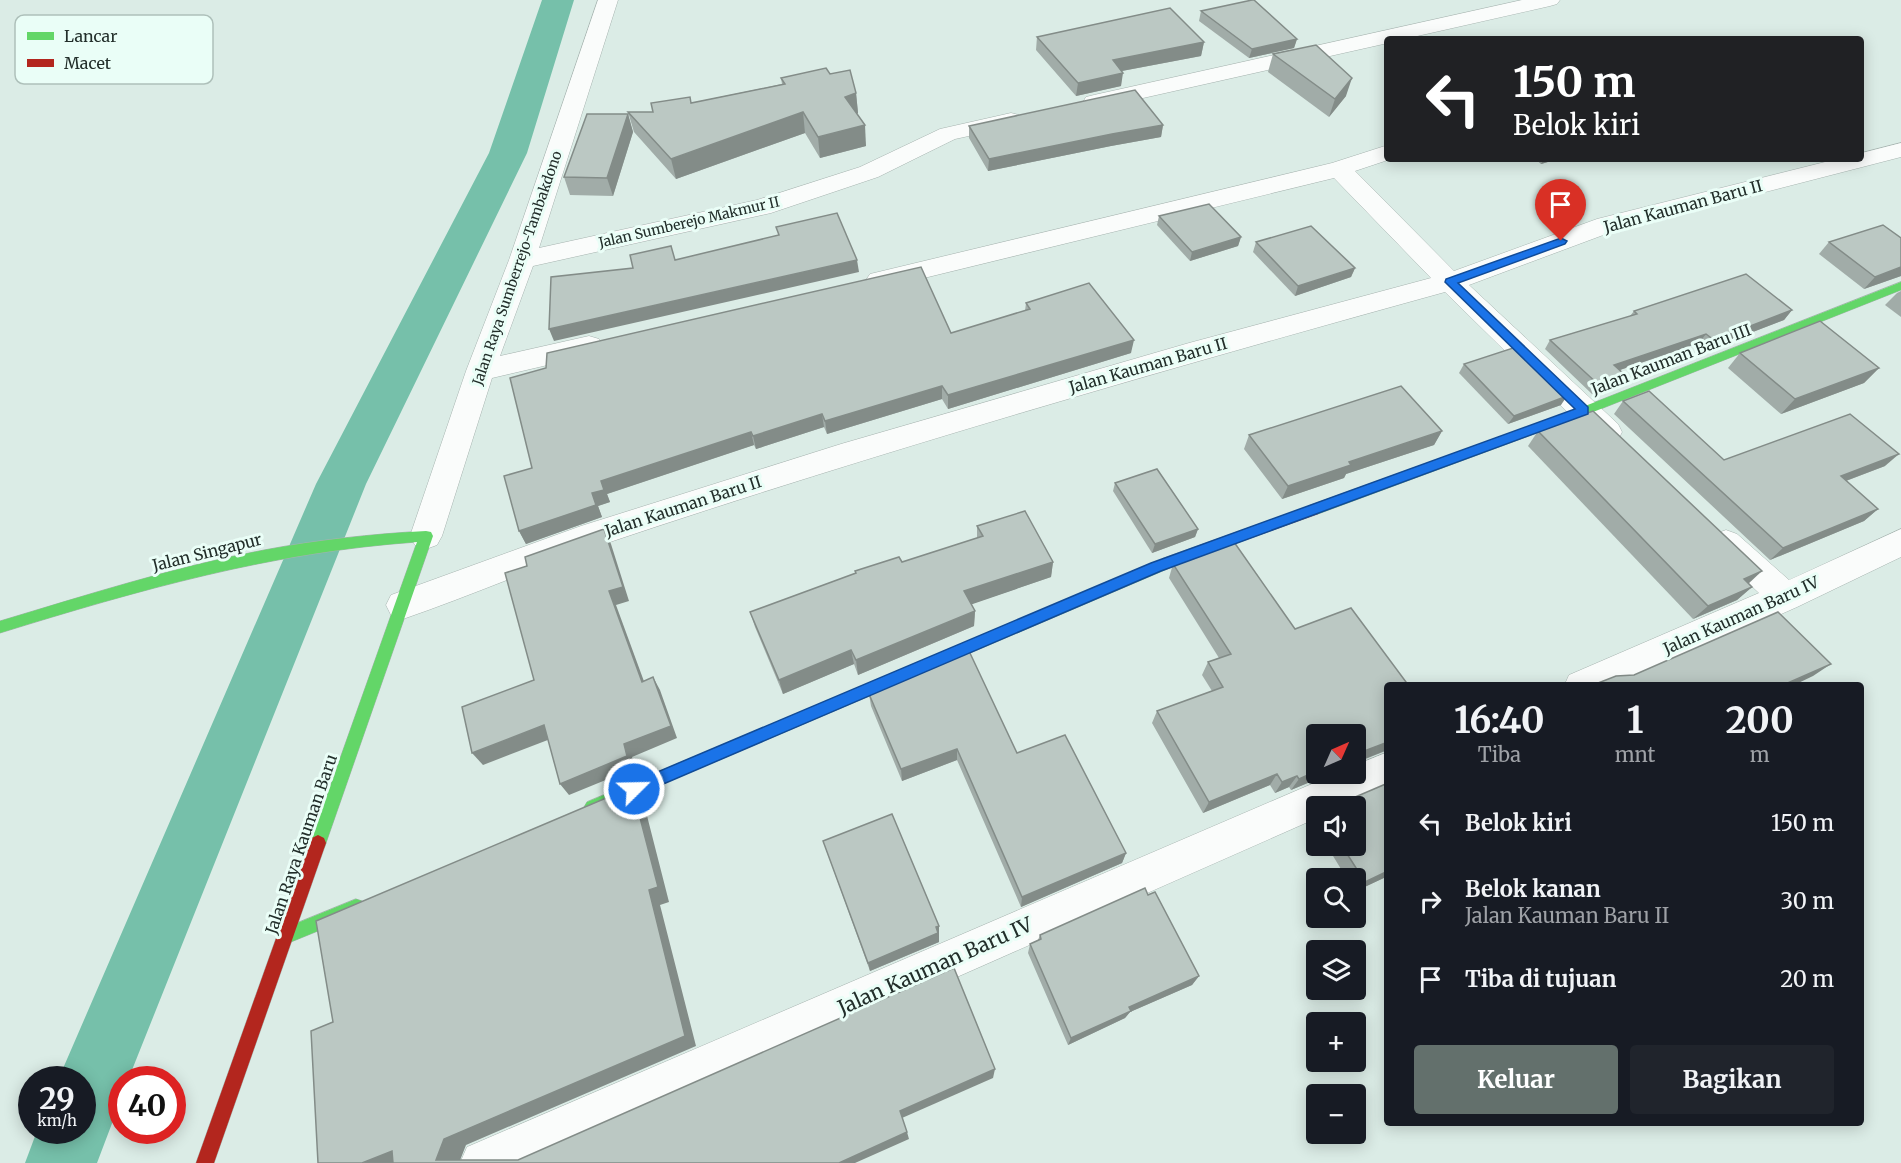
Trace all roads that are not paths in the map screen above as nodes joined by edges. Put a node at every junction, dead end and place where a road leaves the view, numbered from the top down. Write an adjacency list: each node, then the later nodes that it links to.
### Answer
1 (608, 0): 12 (street, Jalan Raya Sumberrejo-Tambakdono)
2 (1550, 0): 3 (street)
3 (1389, 36)
4 (1384, 37): 5 (street)
5 (1072, 107)
6 (1038, 114): 12 (street, Jalan Sumberejo Makmur II)
7 (1901, 150): 9 (street, Jalan Kauman Baru II)
8 (1384, 153): 11 (street)
9 (1864, 159)
10 (1854, 162): 13 (street, Jalan Kauman Baru II)
11 (1339, 169): 13 (street); 14 (street)
12 (522, 260): 17 (street, Jalan Raya Sumberrejo-Tambakdono)
13 (1450, 282): 18 (street); 24 (street, Jalan Kauman Baru II)
14 (858, 285)
15 (1901, 286): 18 (street, Jalan Kauman Baru III)
16 (617, 340): 17 (street)
17 (480, 371): 21 (street, Jalan Raya Sumberrejo-Tambakdono)
18 (1584, 411): 19 (street); 28 (street, Jalan Kauman Baru III)
19 (1628, 451)
20 (1706, 524): 23 (street)
21 (426, 536): 24 (street, Jalan Raya Kauman Baru); 25 (street, Jalan Singapur)
22 (1901, 542): 23 (street, Jalan Kauman Baru IV)
23 (1785, 597): 26 (street, Jalan Kauman Baru IV)
24 (403, 605): 30 (street, Jalan Raya Kauman Baru)
25 (0, 627)
26 (1590, 682)
27 (1384, 772): 32 (street, Jalan Kauman Baru IV)
28 (584, 810)
29 (363, 904): 30 (street)
30 (286, 936): 31 (street, Jalan Raya Kauman Baru)
31 (205, 1163)
32 (483, 1163)

